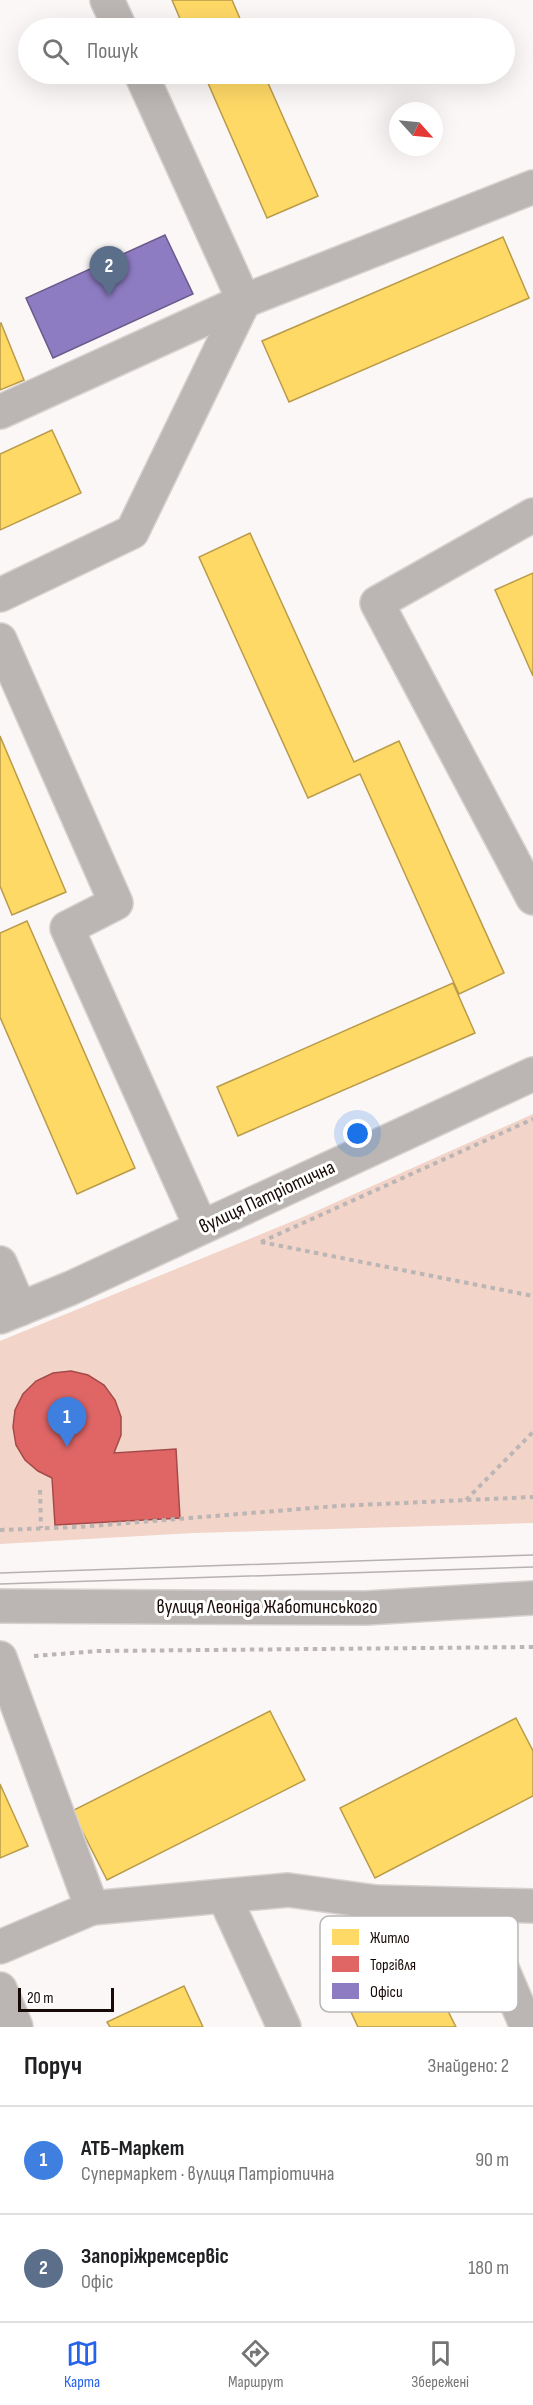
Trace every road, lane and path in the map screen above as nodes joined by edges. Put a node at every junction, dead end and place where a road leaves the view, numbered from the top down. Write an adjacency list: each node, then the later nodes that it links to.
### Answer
1 (107, 0): 2 (street)
2 (115, 18)
3 (146, 84): 5 (street)
4 (533, 187): 5 (street)
5 (244, 301): 6 (street); 8 (street)
6 (0, 412)
7 (533, 515): 10 (street)
8 (0, 595)
9 (0, 640): 13 (street)
10 (533, 898)
11 (533, 1074): 13 (street, вулиця Патріотична)
12 (533, 1119): 15 (path)
13 (201, 1227): 16 (street, вулиця Патріотична)
14 (0, 1263): 16 (street)
15 (533, 1296)
16 (10, 1313)
17 (533, 1432): 20 (path)
18 (40, 1490): 21 (path)
19 (533, 1497): 20 (path)
20 (466, 1501): 21 (path)
21 (41, 1528): 22 (path)
22 (0, 1530)
23 (533, 1598): 24 (street, вулиця Леоніда Жаботинського)
24 (0, 1606)
25 (533, 1647): 26 (path)
26 (0, 1658): 30 (street)
27 (225, 1896): 28 (street); 30 (street); 36 (street)
28 (475, 1905): 29 (street); 31 (street)
29 (533, 1906)
30 (92, 1908): 32 (street)
31 (480, 1916)
32 (0, 1947)
33 (0, 1989): 35 (street)
34 (518, 2006): 37 (street)
35 (16, 2027)
36 (284, 2027)
37 (527, 2027)

